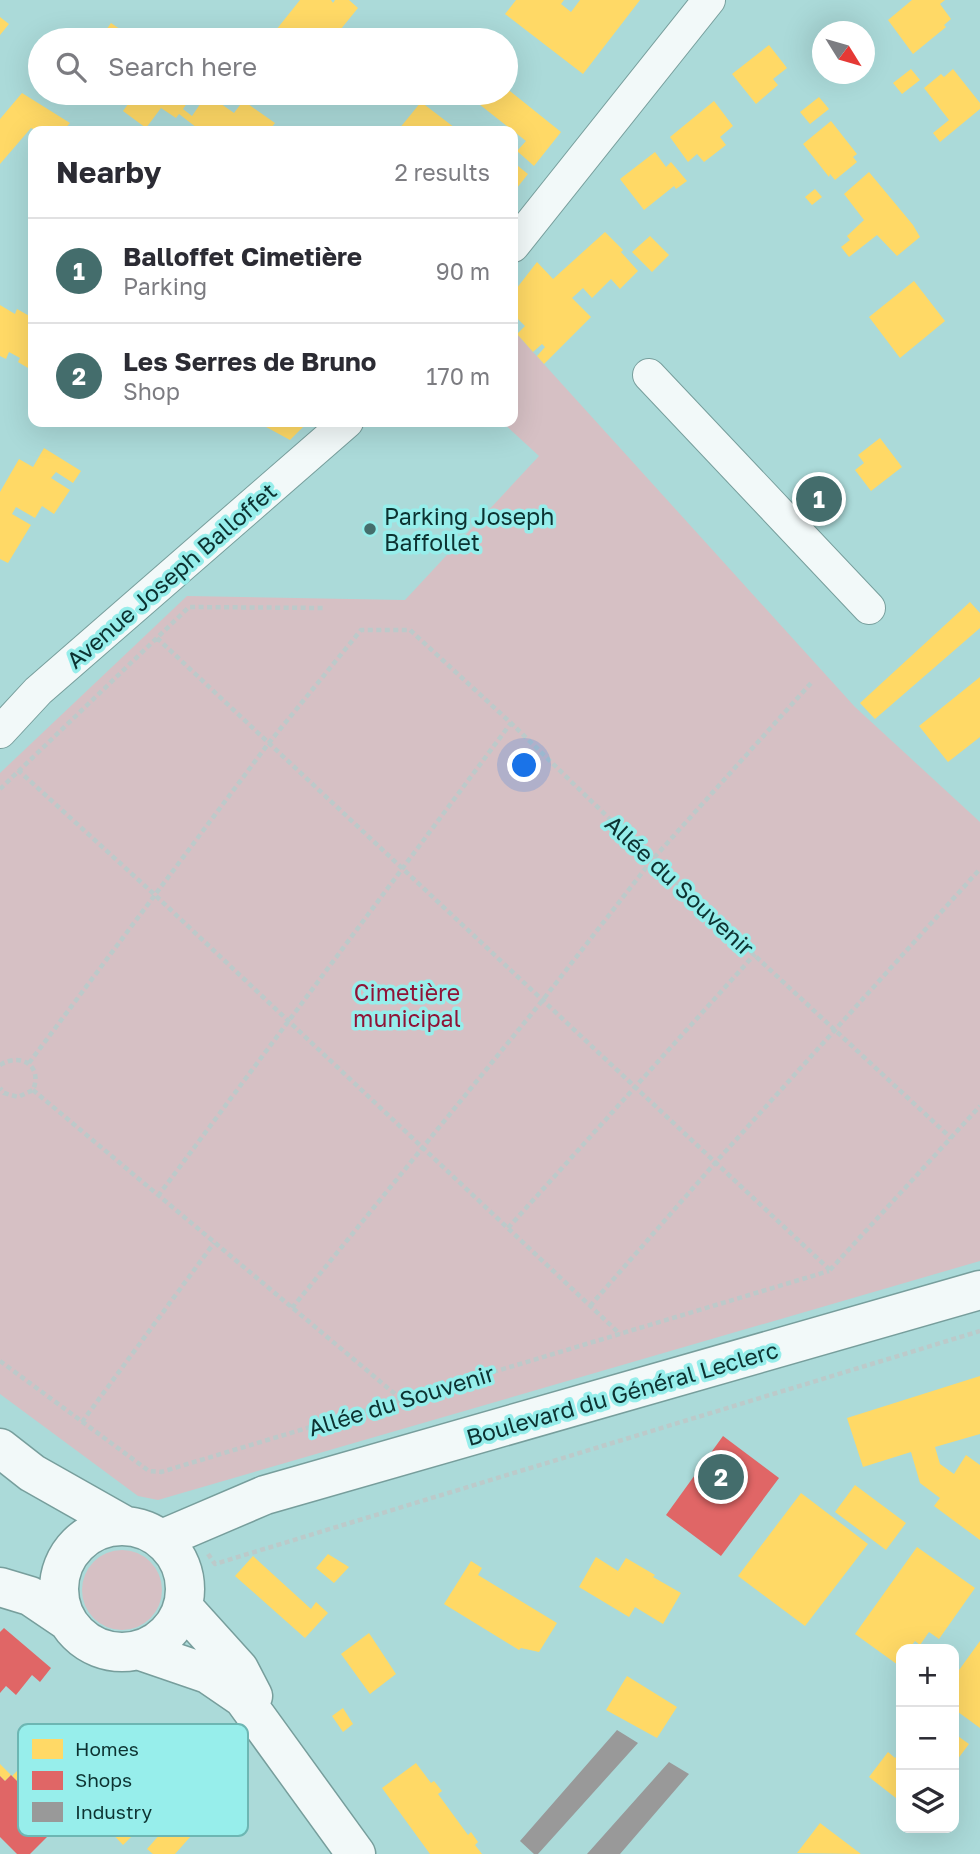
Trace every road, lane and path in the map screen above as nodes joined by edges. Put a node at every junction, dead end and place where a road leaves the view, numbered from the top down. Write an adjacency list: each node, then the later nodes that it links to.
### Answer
1 (709, 0): 2 (street)
2 (518, 240)
3 (649, 375): 6 (street)
4 (341, 427): 10 (street, Avenue Joseph Balloffet)
5 (323, 608): 7 (path)
6 (869, 608)
7 (157, 638): 11 (path); 12 (path)
8 (811, 683): 14 (path)
9 (511, 723): 11 (path, Allée du Souvenir); 14 (path, Allée du Souvenir); 16 (path)
10 (0, 732)
11 (268, 744): 16 (path); 17 (path)
12 (18, 770): 13 (path); 17 (path)
13 (0, 789)
14 (652, 860): 18 (path, Allée du Souvenir); 19 (path)
15 (980, 869): 21 (path)
16 (402, 870): 19 (path); 20 (path)
17 (155, 895): 20 (path); 22 (path)
18 (755, 954): 21 (path, Allée du Souvenir); 24 (path)
19 (542, 1001): 24 (path); 30 (path)
20 (289, 1022): 30 (path); 32 (path)
21 (835, 1029): 29 (path, Allée du Souvenir); 31 (path)
22 (29, 1063): 23 (path); 25 (path)
23 (0, 1065)
24 (634, 1087): 31 (path); 33 (path)
25 (33, 1090): 26 (path); 32 (path)
26 (2, 1091): 27 (path)
27 (0, 1098)
28 (980, 1107): 29 (path)
29 (951, 1138): 35 (path)
30 (421, 1147): 33 (path); 38 (path)
31 (715, 1163): 35 (path); 37 (path)
32 (158, 1196): 34 (path)
33 (508, 1228): 37 (path)
34 (215, 1243): 38 (path); 43 (path)
35 (830, 1270): 40 (path, Allée du Souvenir)
36 (980, 1290): 46 (main road, Boulevard du Général Leclerc)
37 (590, 1306): 40 (path)
38 (292, 1308): 42 (path)
39 (980, 1331): 50 (path)
40 (620, 1334): 42 (path, Allée du Souvenir)
41 (0, 1361): 43 (path, Allée du Souvenir)
42 (401, 1399): 43 (path, Allée du Souvenir)
43 (82, 1422)
44 (0, 1448): 45 (main road)
45 (32, 1473): 47 (main road); 49 (main road)
46 (265, 1495): 48 (main road, Boulevard du Général Leclerc); 50 (main road, Boulevard du Général Leclerc)
47 (124, 1525): 48 (main road); 49 (main road)
48 (162, 1539): 50 (main road)
49 (66, 1560): 51 (main road); 52 (main road)
50 (190, 1576): 53 (main road); 54 (main road)
51 (0, 1585): 52 (main road)
52 (67, 1621): 53 (main road)
53 (138, 1650): 54 (main road)
54 (274, 1739): 55 (main road)
55 (356, 1854)

